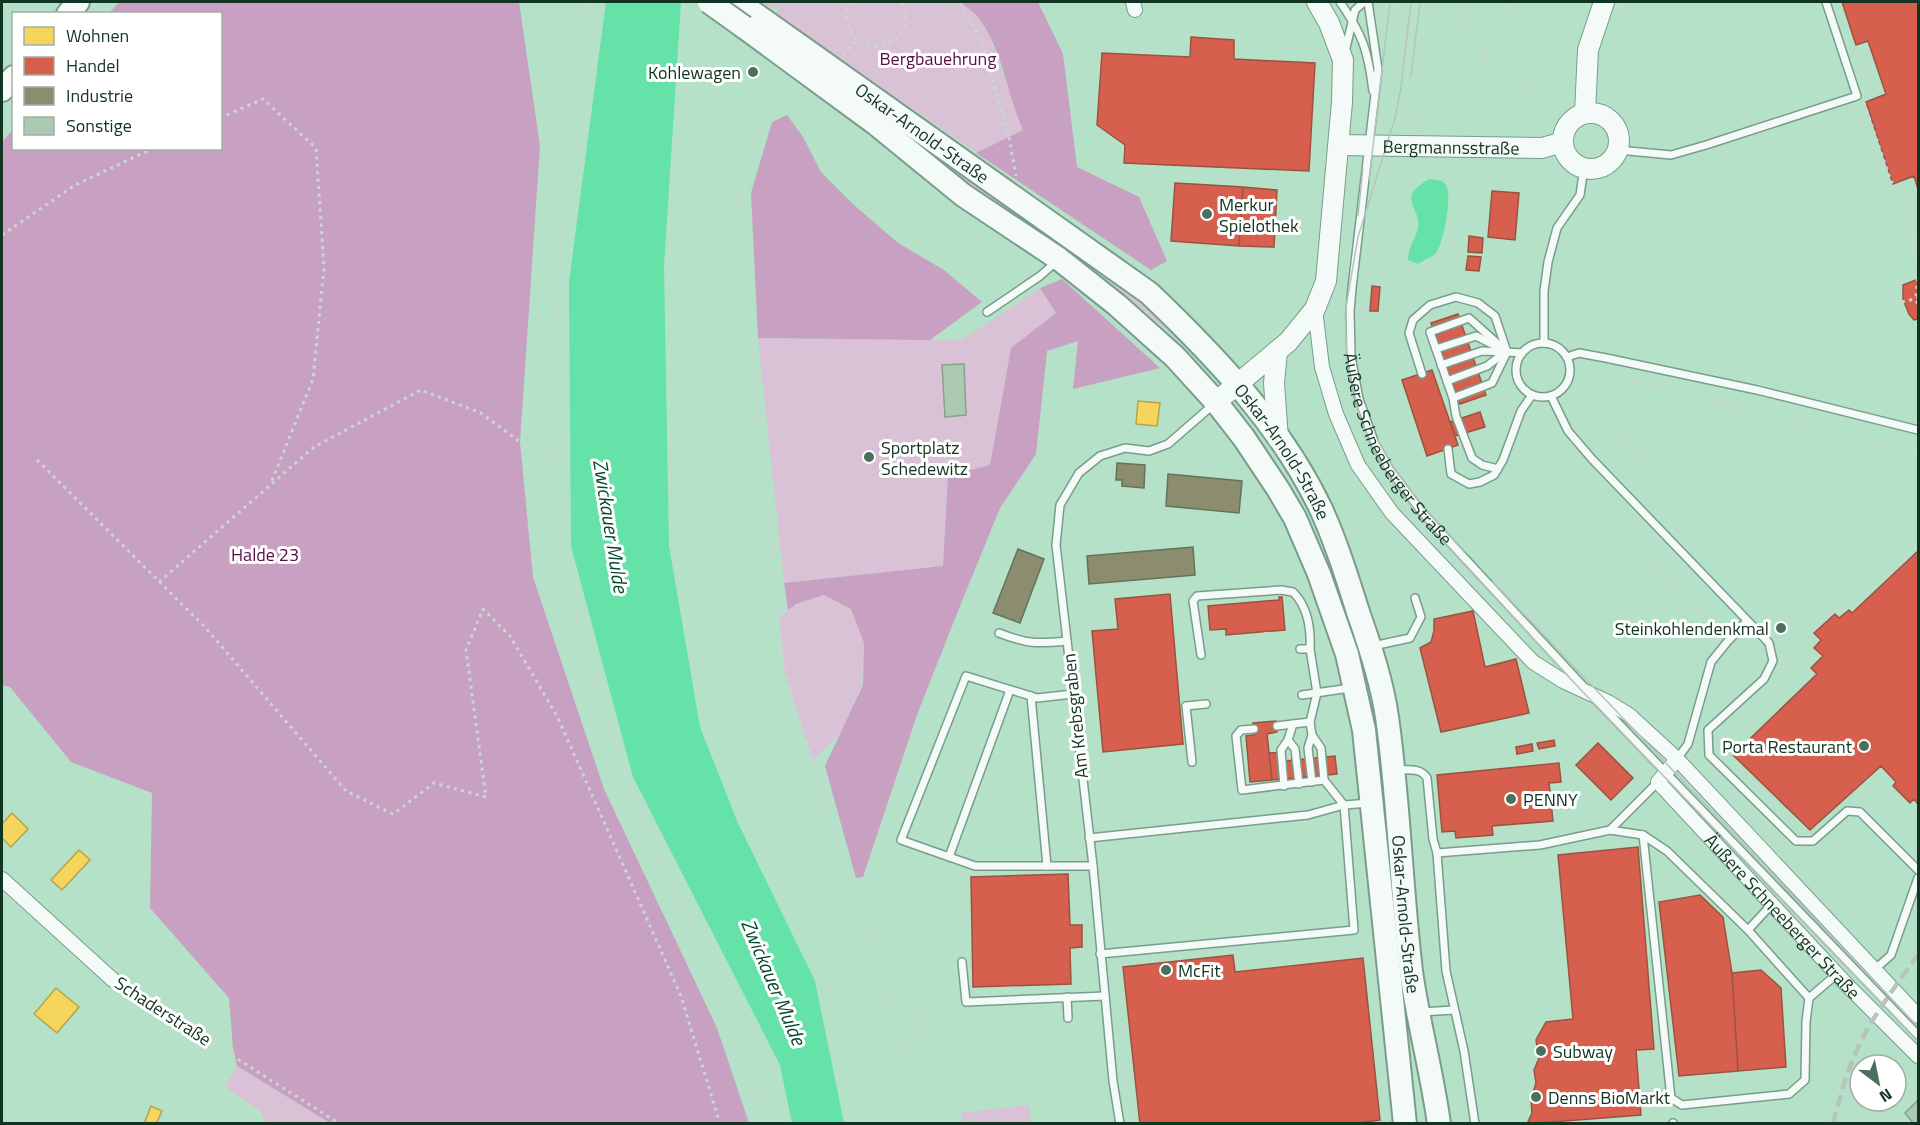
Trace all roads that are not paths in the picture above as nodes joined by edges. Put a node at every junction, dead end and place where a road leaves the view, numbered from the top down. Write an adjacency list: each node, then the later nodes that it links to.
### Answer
1 (1317, 2): 9 (main road, Äußere Schneeberger Straße)
2 (1340, 2): 8 (lane)
3 (1363, 2): 8 (lane); 12 (lane)
4 (1604, 2): 13 (main road)
5 (1826, 2): 17 (lane)
6 (711, 11): 7 (main road, bridge)
7 (744, 13): 19 (main road, Oskar-Arnold-Straße); 31 (main road, Oskar-Arnold-Straße)
8 (1352, 20): 9 (lane); 12 (lane)
9 (1343, 60): 15 (main road, Äußere Schneeberger Straße)
10 (12, 78): 11 (main road)
11 (2, 90)
12 (1374, 102): 16 (lane, Äußere Schneeberger Straße)
13 (1585, 104): 14 (main road); 17 (main road)
14 (1563, 142): 16 (main road, Bergmannsstraße); 18 (main road)
15 (1339, 145): 16 (main road, Bergmannsstraße); 20 (main road, Äußere Schneeberger Straße)
16 (1370, 146): 53 (lane, Äußere Schneeberger Straße)
17 (1618, 150): 18 (main road)
18 (1584, 168): 22 (lane)
19 (1059, 259): 21 (lane); 35 (main road, Oskar-Arnold-Straße)
20 (1316, 309): 24 (main road, Äußere Schneeberger Straße); 53 (street, Äußere Schneeberger Straße)
21 (987, 312)
22 (1544, 343): 26 (lane); 27 (lane)
23 (1436, 349): 25 (lane); 25 (lane); 28 (lane)
24 (1277, 351): 31 (main road, Äußere Schneeberger Straße); 37 (main road)
25 (1506, 352): 26 (lane); 28 (lane); 29 (lane); 30 (lane); 34 (lane)
26 (1522, 353): 32 (lane)
27 (1567, 357): 33 (lane); 36 (lane)
28 (1441, 365): 30 (lane)
29 (1422, 374)
30 (1447, 381): 34 (lane)
31 (1238, 385): 35 (main road, Äußere Schneeberger Straße); 37 (main road, Oskar-Arnold-Straße)
32 (1532, 395): 33 (lane); 39 (lane)
33 (1551, 396): 41 (lane)
34 (1453, 398): 39 (lane)
35 (1216, 402): 43 (lane, Am Krebsgraben); 48 (main road, Oskar-Arnold-Straße)
36 (1918, 430)
37 (1278, 439): 44 (main road, Oskar-Arnold-Straße)
38 (1448, 449): 39 (lane)
39 (1498, 469)
40 (1415, 598): 44 (lane)
41 (1747, 621): 62 (lane); 79 (lane)
42 (999, 633): 43 (lane)
43 (1067, 641): 51 (lane, Am Krebsgraben)
44 (1370, 646): 64 (main road, Oskar-Arnold-Straße)
45 (1300, 649): 46 (lane)
46 (1310, 649): 47 (lane); 50 (lane)
47 (1201, 654)
48 (1355, 687): 50 (lane); 70 (main road, Oskar-Arnold-Straße)
49 (1010, 690): 54 (lane); 76 (lane); 76 (lane)
50 (1317, 693): 52 (lane); 56 (lane)
51 (1073, 694): 54 (lane); 74 (lane, Am Krebsgraben)
52 (1302, 695)
53 (1591, 695): 62 (street, Äußere Schneeberger Straße); 66 (lane, Äußere Schneeberger Straße)
54 (1030, 696): 77 (lane)
55 (1206, 704): 63 (lane)
56 (1310, 722): 58 (lane); 60 (lane)
57 (1275, 724): 58 (lane)
58 (1293, 724): 61 (lane)
59 (1254, 729): 69 (lane)
60 (1312, 735): 65 (lane); 67 (lane)
61 (1288, 740): 68 (lane); 69 (lane)
62 (1677, 759): 66 (street); 86 (street, Äußere Schneeberger Straße)
63 (1192, 762)
64 (1394, 770): 75 (lane); 93 (main road, Oskar-Arnold-Straße)
65 (1324, 780): 67 (lane); 71 (lane)
66 (1659, 780): 72 (lane); 82 (street, Äußere Schneeberger Straße); 96 (lane, Äußere Schneeberger Straße)
67 (1312, 782): 68 (lane)
68 (1299, 784): 69 (lane)
69 (1284, 786)
70 (1372, 803): 71 (lane); 99 (main road, Oskar-Arnold-Straße)
71 (1344, 805): 74 (lane); 84 (lane)
72 (1610, 830): 73 (lane); 75 (lane)
73 (1643, 835): 83 (lane); 91 (lane)
74 (1089, 838): 78 (lane, Am Krebsgraben)
75 (1437, 853): 92 (lane)
76 (951, 857): 77 (lane)
77 (1047, 866): 78 (lane)
78 (1093, 866): 84 (lane, Am Krebsgraben)
79 (1918, 870)
80 (1918, 878): 86 (lane)
81 (2, 879): 88 (street, Schaderstraße)
82 (1772, 904): 83 (lane); 87 (street, Äußere Schneeberger Straße)
83 (1748, 930): 91 (lane)
84 (1101, 954): 89 (lane, Am Krebsgraben)
85 (962, 962): 90 (lane)
86 (1874, 970): 94 (street, Äußere Schneeberger Straße)
87 (1837, 974): 91 (lane); 97 (street, Äußere Schneeberger Straße)
88 (112, 980)
89 (1105, 996): 90 (lane); 98 (lane, Am Krebsgraben)
90 (1067, 997): 95 (lane)
91 (1809, 998)
92 (1454, 1010): 93 (lane); 101 (lane)
93 (1418, 1012): 100 (main road, Oskar-Arnold-Straße)
94 (1918, 1016)
95 (1068, 1018)
96 (1918, 1035)
97 (1918, 1056)
98 (1120, 1124)
99 (1405, 1124)
100 (1439, 1124)
101 (1475, 1124)

